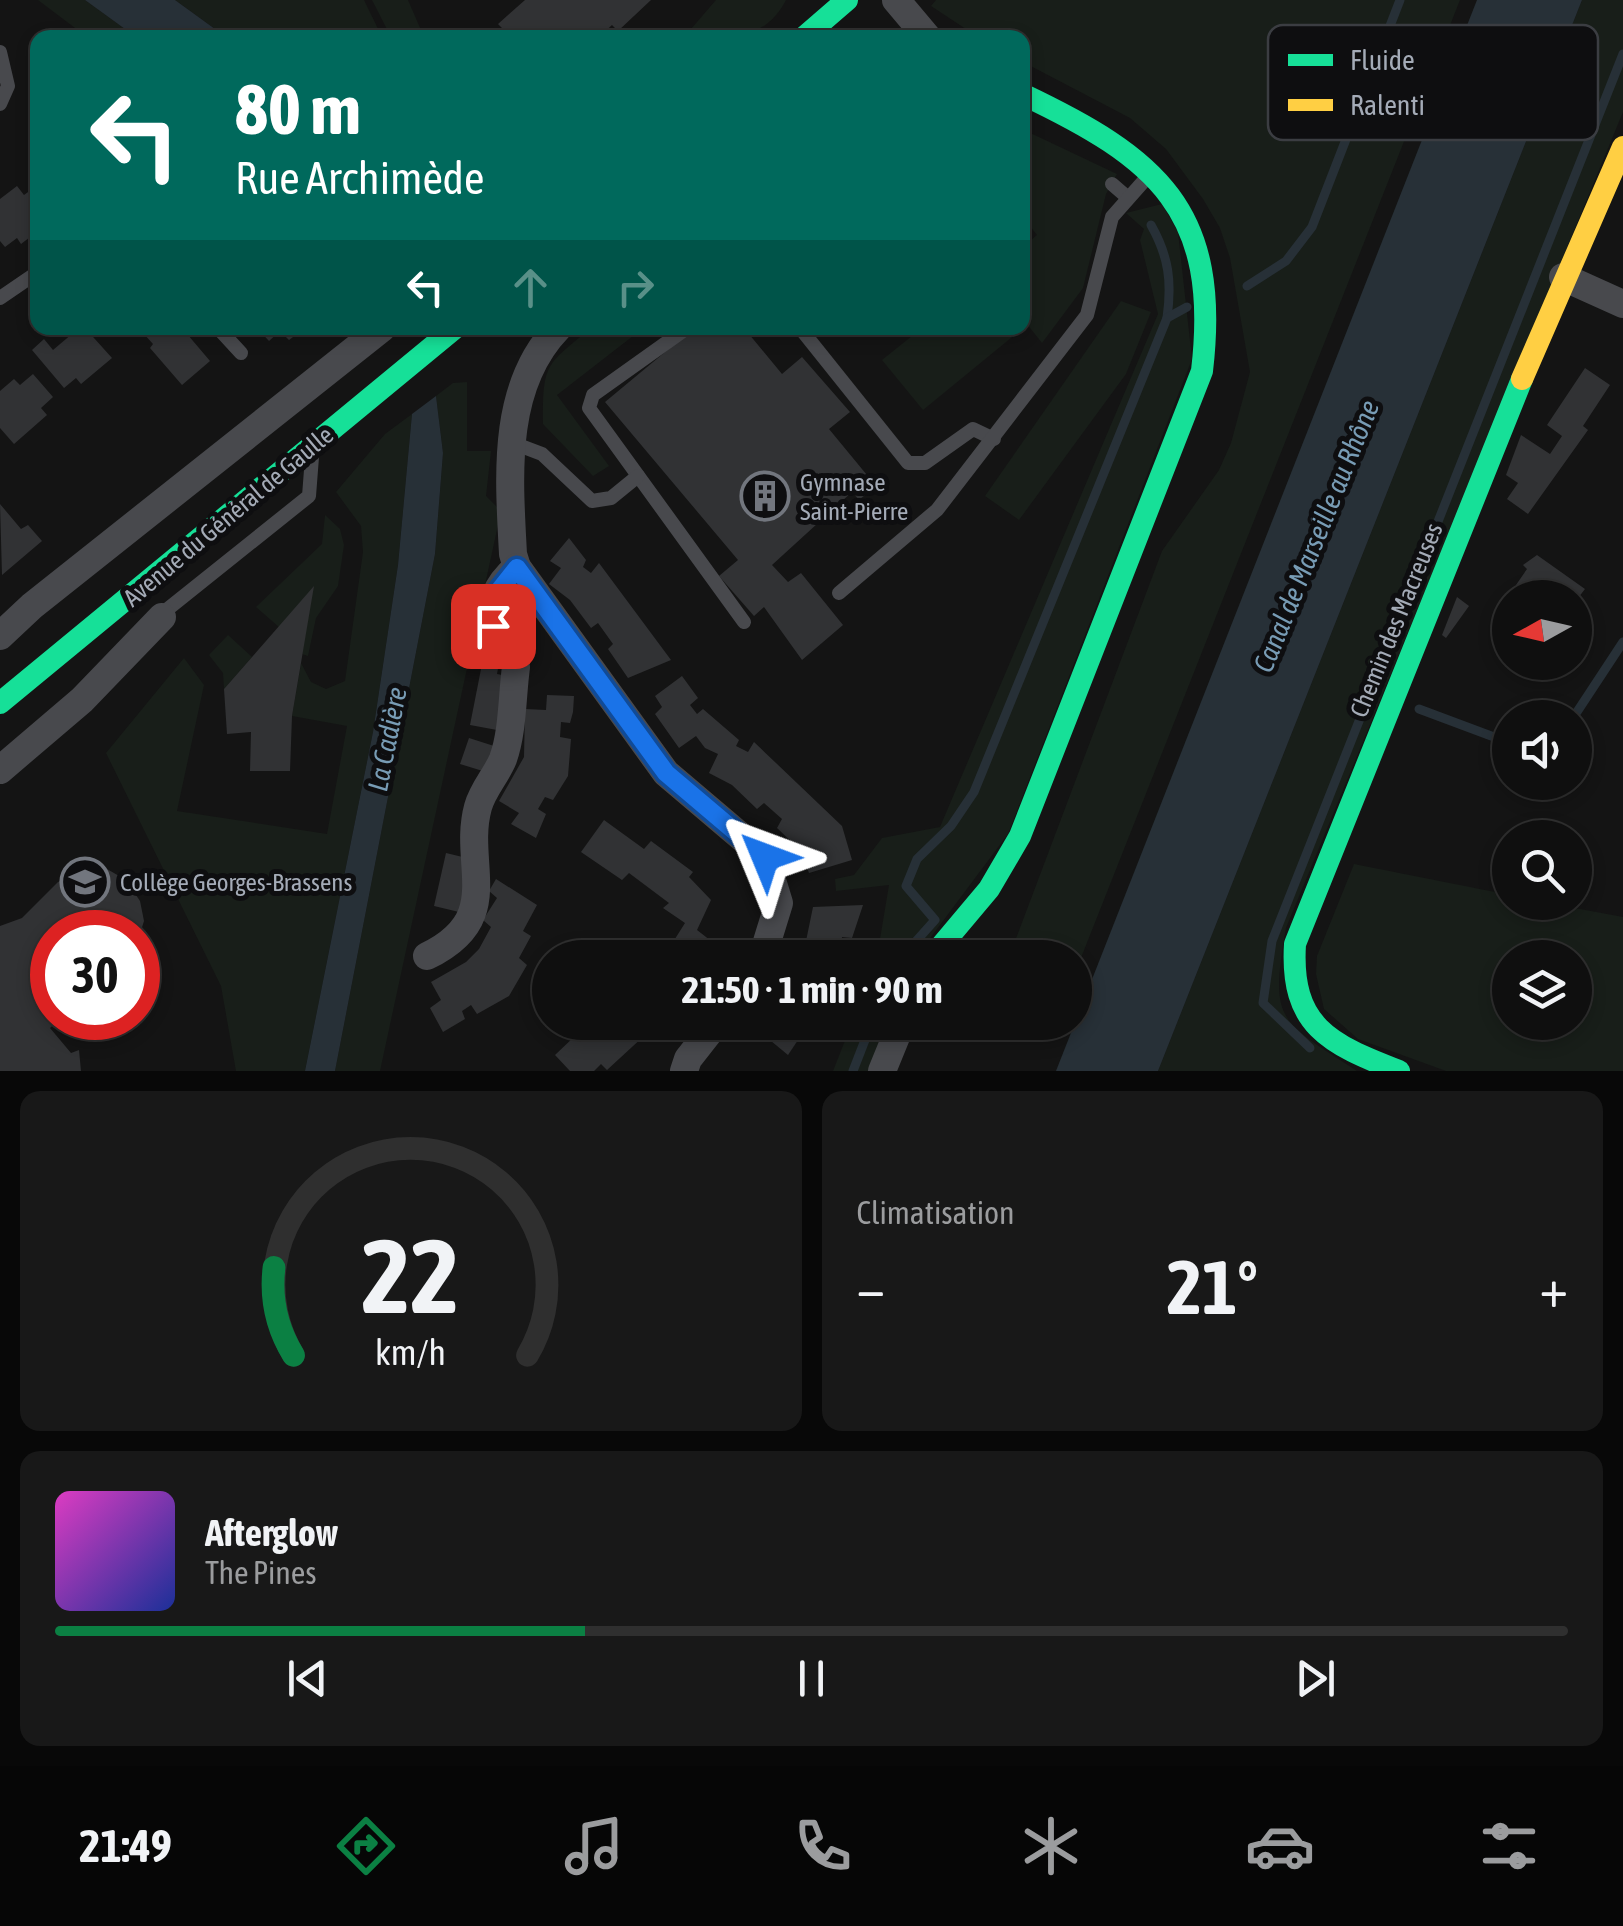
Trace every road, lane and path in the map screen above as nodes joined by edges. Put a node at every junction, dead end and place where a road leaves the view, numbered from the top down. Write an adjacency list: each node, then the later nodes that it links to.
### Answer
1 (847, 0): 3 (street)
2 (896, 0): 4 (street)
3 (812, 30)
4 (915, 30)
5 (0, 52): 7 (lane)
6 (1030, 98): 9 (street)
7 (0, 104)
8 (1623, 147): 13 (street, Chemin des Macreuses)
9 (1152, 172): 11 (lane); 36 (street)
10 (1112, 184): 11 (lane)
11 (1128, 198): 23 (lane)
12 (30, 277): 14 (lane)
13 (1563, 278): 15 (street); 42 (street, Chemin des Macreuses)
14 (0, 298)
15 (1623, 304)
16 (224, 335): 22 (lane)
17 (371, 335): 32 (street, Avenue du Général de Gaulle)
18 (445, 335): 25 (street, Avenue du Général de Gaulle)
19 (553, 335): 24 (street)
20 (678, 335): 26 (lane)
21 (806, 335): 23 (lane)
22 (241, 353)
23 (994, 439): 28 (lane)
24 (513, 442): 26 (lane); 27 (street)
25 (313, 447): 29 (street, Avenue du Général de Gaulle); 30 (lane)
26 (638, 476): 31 (lane)
27 (517, 568): 35 (street); 37 (street)
28 (839, 593)
29 (128, 598): 30 (lane); 33 (street, Avenue du Général de Gaulle)
30 (162, 618): 34 (street)
31 (744, 622)
32 (0, 636)
33 (0, 704)
34 (0, 770)
35 (768, 940)
36 (947, 940)
37 (428, 956)
38 (703, 1040): 40 (street)
39 (895, 1040): 41 (street)
40 (684, 1071)
41 (882, 1071)
42 (1399, 1071)

